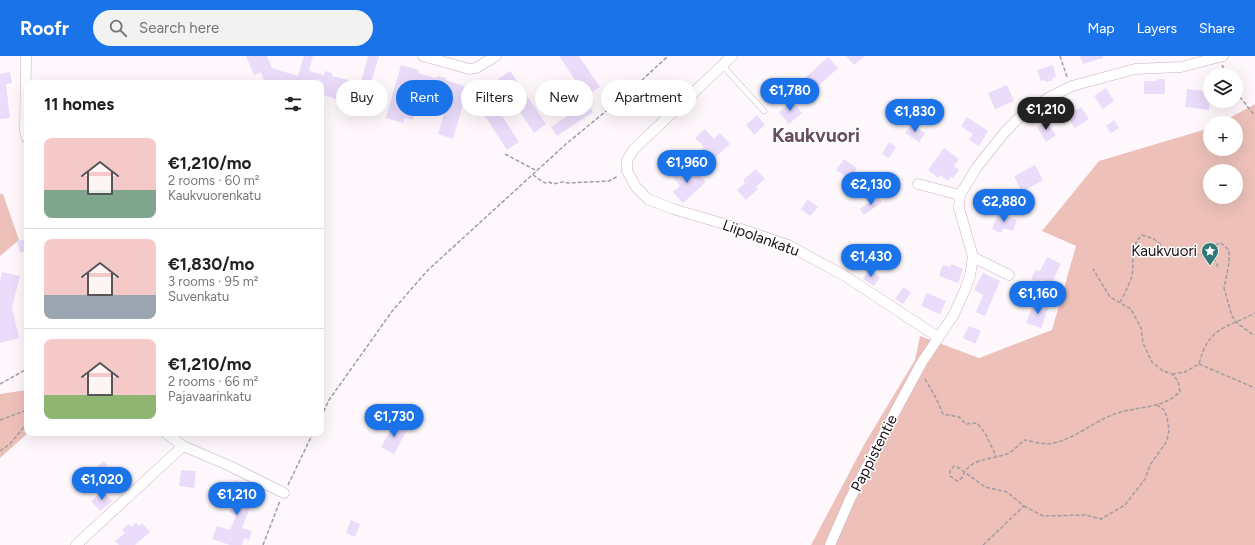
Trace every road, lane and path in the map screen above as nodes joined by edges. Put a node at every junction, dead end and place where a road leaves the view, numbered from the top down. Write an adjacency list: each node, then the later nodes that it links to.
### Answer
1 (26, 56): 9 (street)
2 (423, 56): 3 (street)
3 (496, 56)
4 (668, 56): 16 (path)
5 (732, 56): 8 (street)
6 (1060, 56): 10 (path)
7 (1223, 56): 10 (street)
8 (722, 65): 12 (lane); 15 (street)
9 (26, 80)
10 (1072, 86): 19 (street)
11 (1243, 101): 13 (path)
12 (764, 111)
13 (1255, 116)
14 (505, 154): 16 (path)
15 (626, 171): 17 (path); 29 (street, Liipolankatu)
16 (537, 172): 17 (path)
17 (533, 175): 38 (path)
18 (918, 184): 19 (street)
19 (960, 194): 21 (street)
20 (1212, 254): 22 (path); 25 (path); 27 (path)
21 (973, 257): 24 (street); 29 (street, Pappistentie)
22 (1218, 267)
23 (1093, 269): 25 (path)
24 (1009, 274)
25 (1120, 302): 33 (path)
26 (1255, 313): 27 (path)
27 (1237, 323): 28 (path); 30 (path)
28 (1255, 334)
29 (938, 337): 31 (street, Pappistentie)
30 (1199, 364): 33 (path); 35 (path)
31 (920, 366): 44 (path); 49 (street, Pappistentie)
32 (24, 371): 34 (path)
33 (1172, 374): 36 (path)
34 (0, 384)
35 (1255, 388)
36 (1157, 405): 44 (path); 47 (path)
37 (24, 411): 39 (path)
38 (324, 411)
39 (0, 420)
40 (24, 427): 43 (path)
41 (170, 436): 42 (street)
42 (183, 446): 46 (street); 48 (street)
43 (0, 451)
44 (996, 456): 45 (path)
45 (964, 473): 45 (path); 47 (path)
46 (284, 493)
47 (1024, 506): 50 (path)
48 (76, 545)
49 (830, 545)
50 (983, 545)

